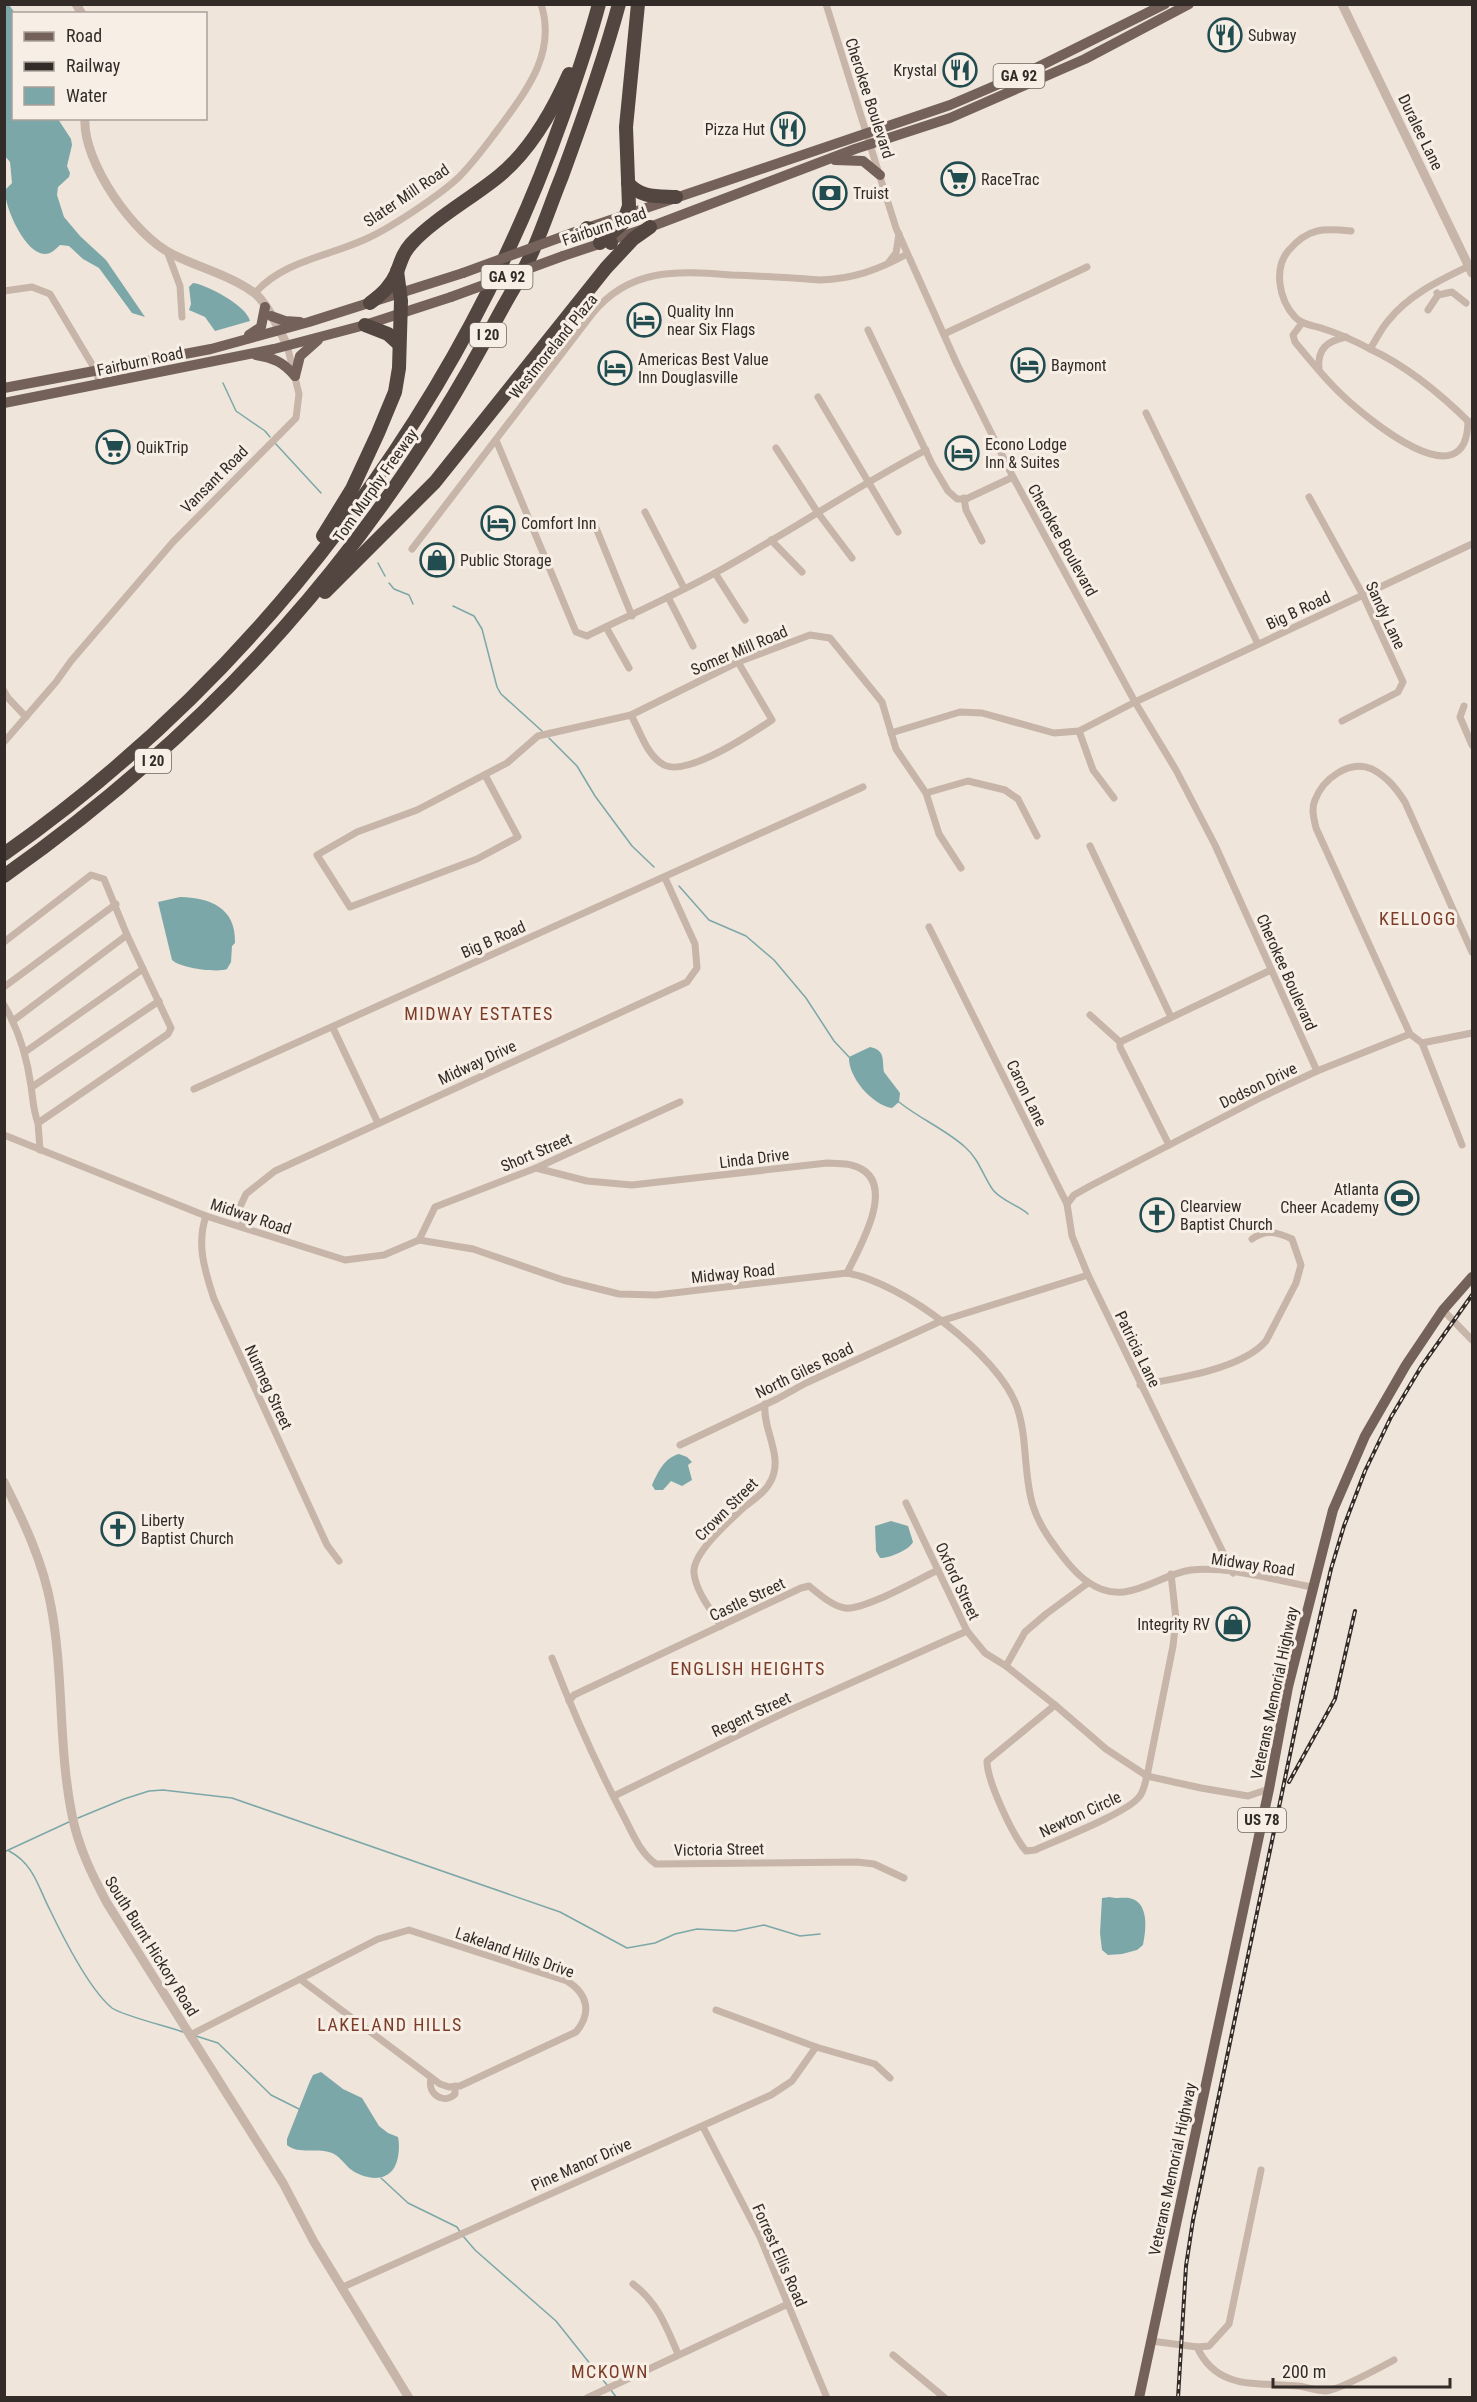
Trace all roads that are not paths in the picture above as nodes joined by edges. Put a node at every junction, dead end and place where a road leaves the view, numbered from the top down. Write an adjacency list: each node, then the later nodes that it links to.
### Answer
1 (541, 4): 32 (street, Slater Mill Road)
2 (619, 4): 88 (highway, Tom Murphy Freeway / I 20)
3 (638, 4): 13 (highway)
4 (826, 4): 10 (street, Cherokee Boulevard)
5 (1165, 4): 10 (main road, Fairburn Road / GA 92)
6 (1190, 4): 10 (main road, Fairburn Road / GA 92)
7 (1342, 4): 28 (street, Duralee Lane)
8 (598, 8): 29 (highway); 84 (highway, Tom Murphy Freeway / I 20)
9 (85, 120): 21 (street, Vansant Road)
10 (869, 139): 11 (main road, Fairburn Road / GA 92); 12 (street, Cherokee Boulevard); 14 (main road, Fairburn Road / GA 92)
11 (826, 160): 12 (main road); 16 (main road, Fairburn Road / GA 92)
12 (880, 175): 19 (street, Cherokee Boulevard)
13 (628, 183): 14 (highway); 15 (highway)
14 (676, 197): 15 (main road, Fairburn Road / GA 92)
15 (627, 214): 17 (main road, Fairburn Road / GA 92); 20 (highway)
16 (650, 227): 20 (main road, Fairburn Road / GA 92); 25 (highway)
17 (581, 230): 20 (highway); 33 (main road, Fairburn Road / GA 92, bridge)
18 (1351, 231): 42 (street)
19 (899, 234): 22 (street, Cherokee Boulevard); 26 (street)
20 (606, 240): 25 (highway); 39 (main road, Fairburn Road / GA 92, bridge)
21 (166, 251): 32 (street, Vansant Road); 40 (street)
22 (908, 254): 23 (street, Westmoreland Plaza); 27 (street, Cherokee Boulevard)
23 (893, 262): 26 (street, Westmoreland Plaza); 27 (street)
24 (1087, 267): 46 (street)
25 (606, 268): 88 (highway)
26 (882, 268): 63 (street, Westmoreland Plaza)
27 (914, 269): 46 (street, Cherokee Boulevard)
28 (1471, 270): 30 (street)
29 (397, 271): 33 (highway); 35 (highway)
30 (1433, 285): 34 (street); 52 (street)
31 (4, 291): 54 (street)
32 (255, 293): 38 (street, Vansant Road)
33 (400, 294): 35 (main road, Fairburn Road / GA 92); 39 (highway)
34 (1438, 295): 36 (street); 37 (street)
35 (370, 303): 41 (main road, Fairburn Road / GA 92)
36 (1466, 303)
37 (1428, 310)
38 (268, 312): 41 (main road); 45 (street, Vansant Road); 49 (main road)
39 (399, 315): 43 (main road, Fairburn Road / GA 92); 50 (highway)
40 (182, 317)
41 (309, 322): 45 (main road, Fairburn Road / GA 92)
42 (1302, 323): 48 (street); 55 (street)
43 (364, 325): 47 (main road, Fairburn Road / GA 92); 50 (highway)
44 (868, 330): 65 (street)
45 (280, 331): 49 (main road, Fairburn Road / GA 92); 51 (street, Vansant Road)
46 (944, 334): 66 (street, Cherokee Boulevard)
47 (324, 336): 51 (main road, Fairburn Road / GA 92); 56 (main road)
48 (1346, 338): 52 (street); 55 (street)
49 (233, 343): 54 (main road, Fairburn Road / GA 92)
50 (399, 344): 84 (highway)
51 (287, 345): 53 (main road, Fairburn Road / GA 92); 56 (street, Vansant Road)
52 (1370, 349): 62 (street)
53 (247, 354): 56 (main road); 57 (main road, Fairburn Road / GA 92)
54 (96, 371): 57 (street); 58 (main road, Fairburn Road / GA 92)
55 (1319, 371): 62 (street)
56 (295, 376): 97 (street, Vansant Road)
57 (100, 385): 60 (main road, Fairburn Road / GA 92)
58 (4, 388)
59 (818, 397): 67 (street)
60 (4, 403)
61 (1146, 414): 89 (street)
62 (1470, 423)
63 (496, 440): 77 (street, Westmoreland Plaza); 87 (street)
64 (776, 448): 71 (street)
65 (926, 450): 67 (street); 69 (street)
66 (1013, 477): 69 (street); 94 (street, Cherokee Boulevard)
67 (867, 481): 71 (street); 73 (street)
68 (1309, 497): 82 (street, Sandy Lane)
69 (964, 498): 75 (street)
70 (645, 512): 81 (street)
71 (818, 513): 74 (street); 78 (street)
72 (594, 523): 85 (street)
73 (898, 532)
74 (771, 540): 79 (street); 80 (street)
75 (982, 541)
76 (1473, 544): 82 (street, Big B Road)
77 (412, 549)
78 (852, 558)
79 (802, 572)
80 (715, 573): 81 (street); 86 (street)
81 (684, 588): 83 (street)
82 (1363, 595): 89 (street, Big B Road); 98 (street, Sandy Lane)
83 (668, 597): 85 (street); 90 (street)
84 (275, 607): 109 (highway, Tom Murphy Freeway / I 20)
85 (632, 616): 87 (street)
86 (745, 620)
87 (606, 627): 92 (street)
88 (285, 628): 111 (highway, Tom Murphy Freeway / I 20)
89 (1258, 644): 94 (street, Big B Road)
90 (693, 646)
91 (738, 662): 96 (street, Somer Mill Road); 96 (street); 100 (street, Somer Mill Road)
92 (629, 668)
93 (4, 691): 97 (street)
94 (1135, 702): 99 (street, Big B Road); 119 (street, Cherokee Boulevard)
95 (1464, 706): 102 (street)
96 (631, 715): 103 (street, Somer Mill Road)
97 (26, 717): 101 (street, Vansant Road)
98 (1342, 721)
99 (1079, 730): 100 (street); 106 (street)
100 (891, 733): 105 (street, Somer Mill Road)
101 (4, 742)
102 (1473, 745)
103 (485, 775): 103 (street, Somer Mill Road)
104 (863, 788): 112 (street, Big B Road)
105 (926, 793): 107 (street); 110 (street, Somer Mill Road)
106 (1114, 798)
107 (1037, 836)
108 (1090, 846): 124 (street)
109 (4, 854)
110 (961, 867)
111 (4, 876)
112 (665, 878): 126 (street, Big B Road); 137 (street, Midway Drive)
113 (116, 904): 115 (street); 116 (street); 120 (street)
114 (929, 927): 143 (street, Caron Lane)
115 (127, 935): 118 (street); 125 (street)
116 (4, 942)
117 (1473, 952): 128 (street)
118 (143, 969): 121 (street); 131 (street)
119 (1271, 970): 124 (street); 132 (street, Cherokee Boulevard)
120 (4, 987)
121 (159, 1001): 133 (street); 136 (street)
122 (4, 1005): 125 (street)
123 (1090, 1014): 129 (street)
124 (1171, 1017): 129 (street)
125 (14, 1020): 131 (street)
126 (333, 1028): 134 (street, Big B Road); 137 (street)
127 (1473, 1033): 130 (street)
128 (1410, 1034): 130 (street); 132 (street, Dodson Drive)
129 (1120, 1042): 139 (street)
130 (1422, 1043): 140 (street)
131 (25, 1052): 133 (street)
132 (1317, 1071): 139 (street, Dodson Drive)
133 (32, 1088): 136 (street)
134 (194, 1089)
135 (680, 1102): 142 (street, Short Street)
136 (38, 1123): 141 (street)
137 (378, 1123): 145 (street, Midway Drive)
138 (4, 1135): 141 (street, Midway Road)
139 (1168, 1145): 143 (street, Dodson Drive)
140 (1462, 1145)
141 (40, 1150): 144 (street, Midway Road)
142 (536, 1168): 147 (street, Short Street); 148 (street, Linda Drive)
143 (1067, 1204): 149 (street, Caron Lane)
144 (206, 1216): 145 (street, Midway Road); 159 (street, Nutmeg Street)
145 (244, 1227): 147 (street, Midway Road)
146 (1252, 1239): 154 (street)
147 (419, 1240): 148 (street, Midway Road)
148 (847, 1273): 152 (street, Midway Road)
149 (1088, 1275): 152 (street); 154 (street, Patricia Lane)
150 (1473, 1277): 151 (main road, Veterans Memorial Highway / US 78)
151 (1443, 1310): 153 (street); 164 (main road, Veterans Memorial Highway / US 78)
152 (940, 1321): 155 (street, North Giles Road); 163 (street, Midway Road)
153 (1473, 1340)
154 (1140, 1385): 161 (street, Patricia Lane)
155 (765, 1404): 156 (street, North Giles Road); 165 (street, Crown Street)
156 (680, 1444)
157 (4, 1482): 177 (street, South Burnt Hickory Road)
158 (906, 1503): 160 (street, Oxford Street)
159 (339, 1562)
160 (938, 1570): 165 (street, Castle Street); 166 (street, Oxford Street)
161 (1233, 1573): 162 (street, Midway Road); 164 (street, Midway Road)
162 (1171, 1574): 163 (street, Midway Road); 171 (street, Newton Circle)
163 (1088, 1583): 168 (street)
164 (1312, 1587): 172 (main road, Veterans Memorial Highway / US 78)
165 (721, 1626): 169 (street, Castle Street)
166 (967, 1631): 168 (street, Oxford Street); 173 (street, Regent Street)
167 (552, 1658): 169 (street, Victoria Street)
168 (1006, 1666): 170 (street, Oxford Street)
169 (569, 1701): 173 (street, Victoria Street)
170 (1056, 1704): 171 (street, Oxford Street); 171 (street, Newton Circle)
171 (1147, 1776): 172 (street)
172 (1269, 1789): 187 (main road, Veterans Memorial Highway / US 78)
173 (614, 1796): 174 (street, Victoria Street)
174 (904, 1878)
175 (300, 1979): 177 (street, Lakeland Hills Drive); 180 (street); 181 (street, Lakeland Hills Drive)
176 (716, 2010): 178 (street)
177 (190, 2035): 185 (street, South Burnt Hickory Road)
178 (816, 2047): 179 (street); 182 (street, Pine Manor Drive)
179 (890, 2078)
180 (431, 2079): 181 (street); 181 (street)
181 (455, 2086)
182 (703, 2127): 185 (street, Pine Manor Drive); 186 (street, Forrest Ellis Road)
183 (1262, 2170): 188 (street)
184 (633, 2284): 189 (street)
185 (343, 2287): 192 (street, South Burnt Hickory Road)
186 (788, 2304): 189 (street); 194 (street, Forrest Ellis Road)
187 (1151, 2341): 188 (street); 196 (main road, Veterans Memorial Highway / US 78)
188 (1197, 2347): 191 (street)
189 (678, 2354): 193 (street)
190 (893, 2355): 195 (street)
191 (1394, 2360)
192 (409, 2397)
193 (587, 2397)
194 (827, 2397)
195 (945, 2397)
196 (1139, 2397)

